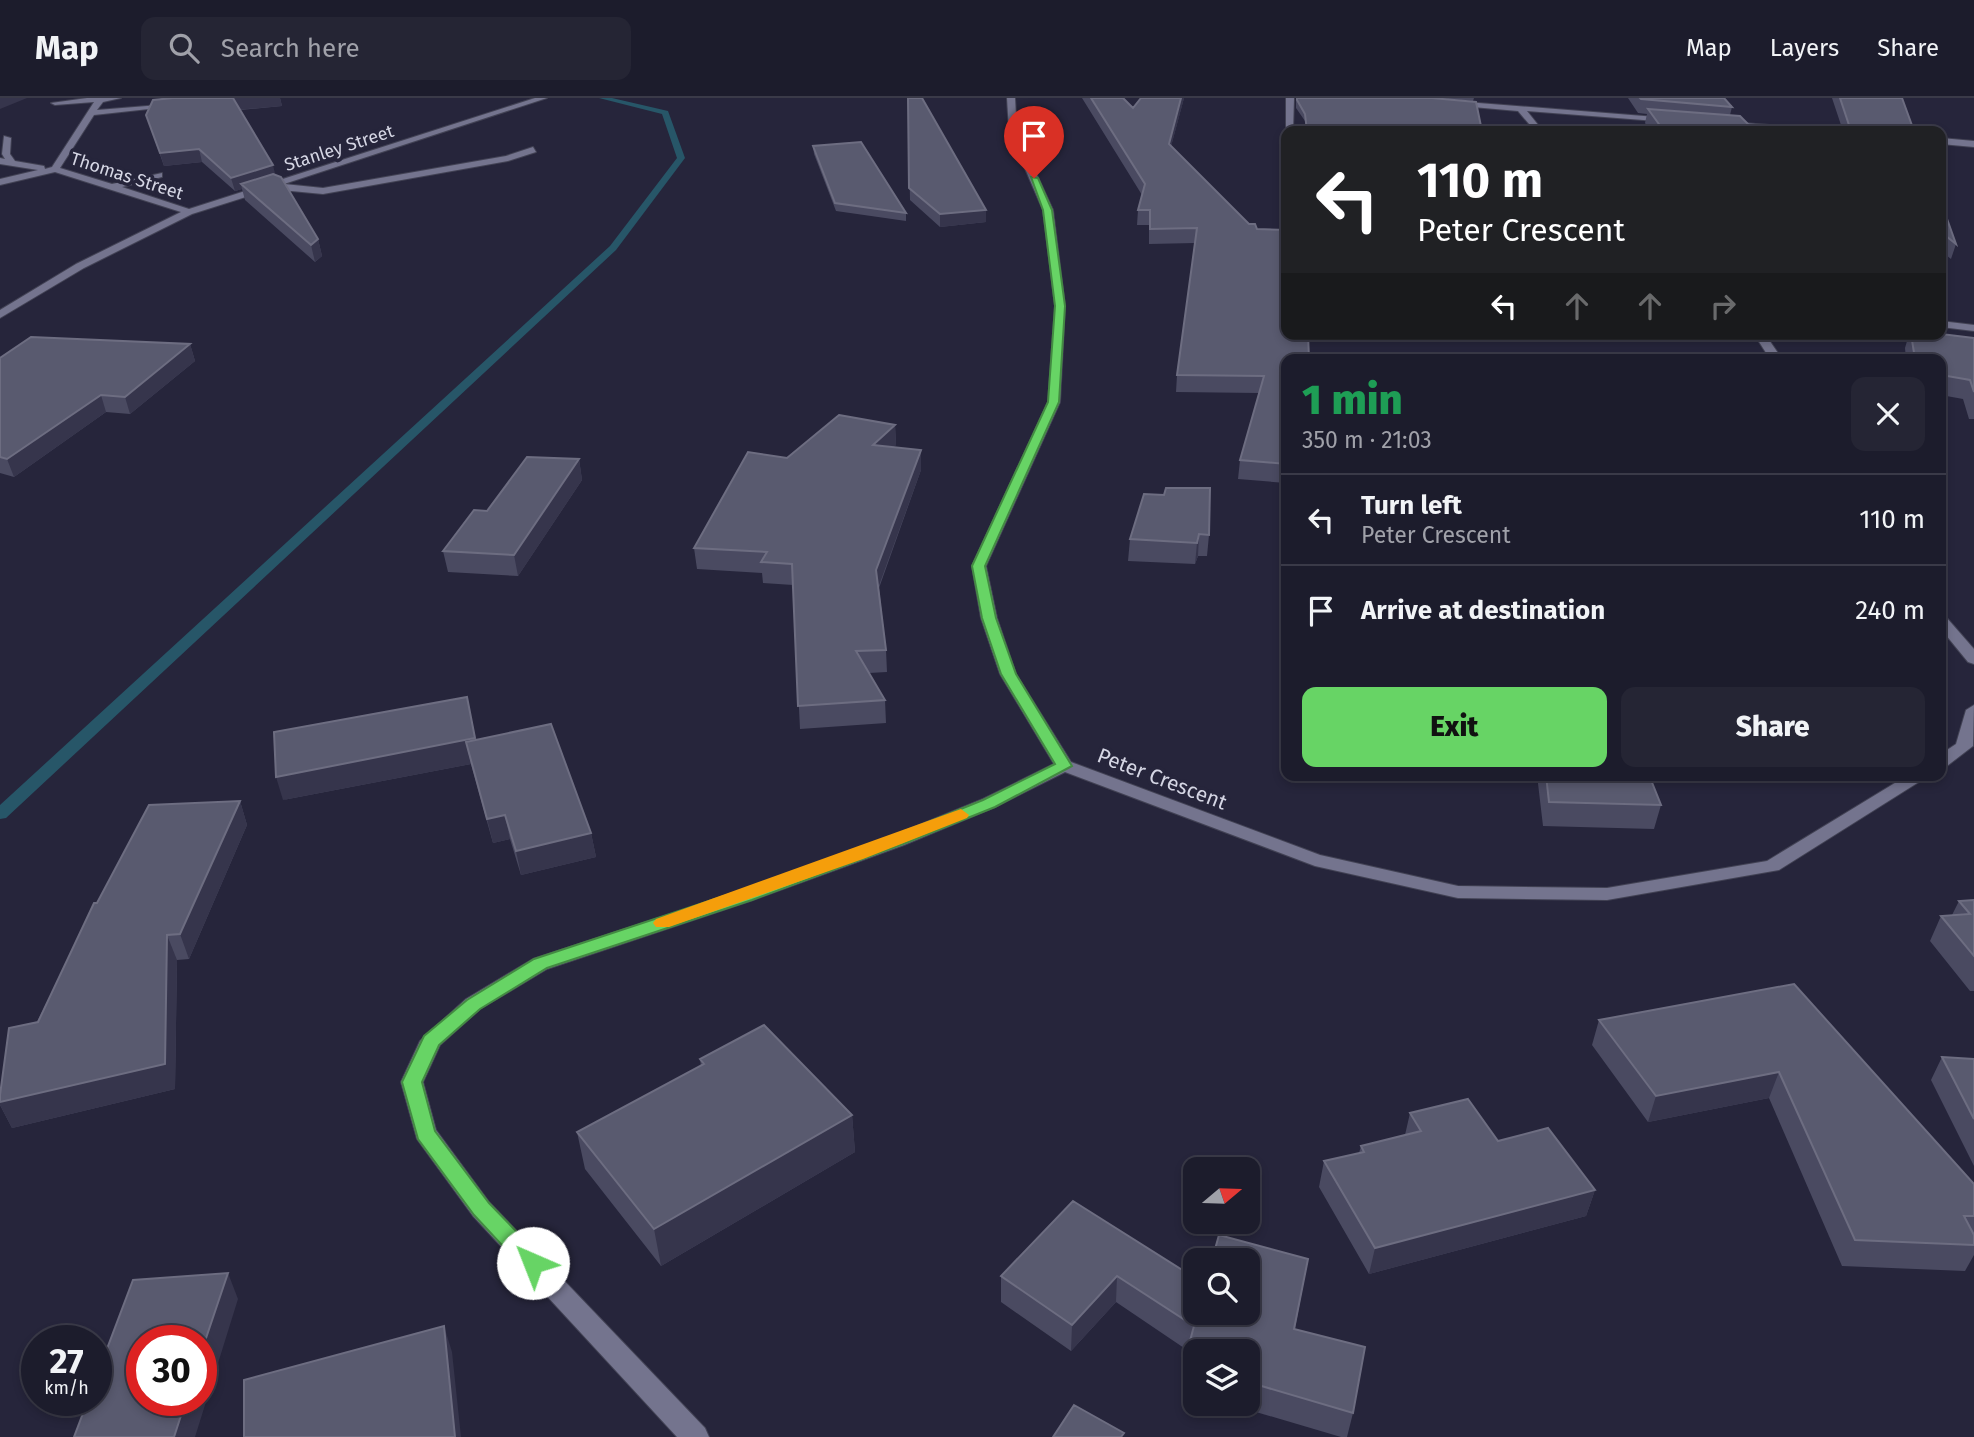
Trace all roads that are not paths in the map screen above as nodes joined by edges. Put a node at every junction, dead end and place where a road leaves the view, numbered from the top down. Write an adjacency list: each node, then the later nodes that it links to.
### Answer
1 (117, 98): 5 (street)
2 (543, 98): 25 (street, Stanley Street)
3 (1011, 98): 35 (street, Peter Crescent)
4 (1290, 98): 13 (street)
5 (100, 99): 6 (street); 10 (street, Thomas Street)
6 (55, 103)
7 (1448, 103): 9 (street)
8 (185, 105): 10 (street)
9 (1520, 108): 11 (street); 14 (street)
10 (92, 113): 22 (street, Thomas Street)
11 (1675, 120)
12 (1717, 124): 15 (street)
13 (1289, 126)
14 (1535, 126)
15 (1744, 126)
16 (7, 138): 21 (street)
17 (1946, 141): 18 (street)
18 (1974, 144)
19 (533, 149): 25 (street)
20 (0, 161): 21 (street)
21 (11, 161): 22 (street)
22 (55, 169): 24 (street); 26 (street, Thomas Street)
23 (159, 175): 26 (street)
24 (0, 182)
25 (274, 186): 27 (street, Stanley Street)
26 (106, 188): 27 (street, Thomas Street)
27 (190, 212): 28 (street, Stanley Street)
28 (0, 315)
29 (1946, 325): 30 (street)
30 (1974, 328)
31 (1946, 626): 32 (street)
32 (1974, 659)
33 (1974, 710): 34 (street)
34 (1946, 759)
35 (1064, 766): 36 (street, Peter Crescent); 37 (street)
36 (1911, 781)
37 (695, 1437)

